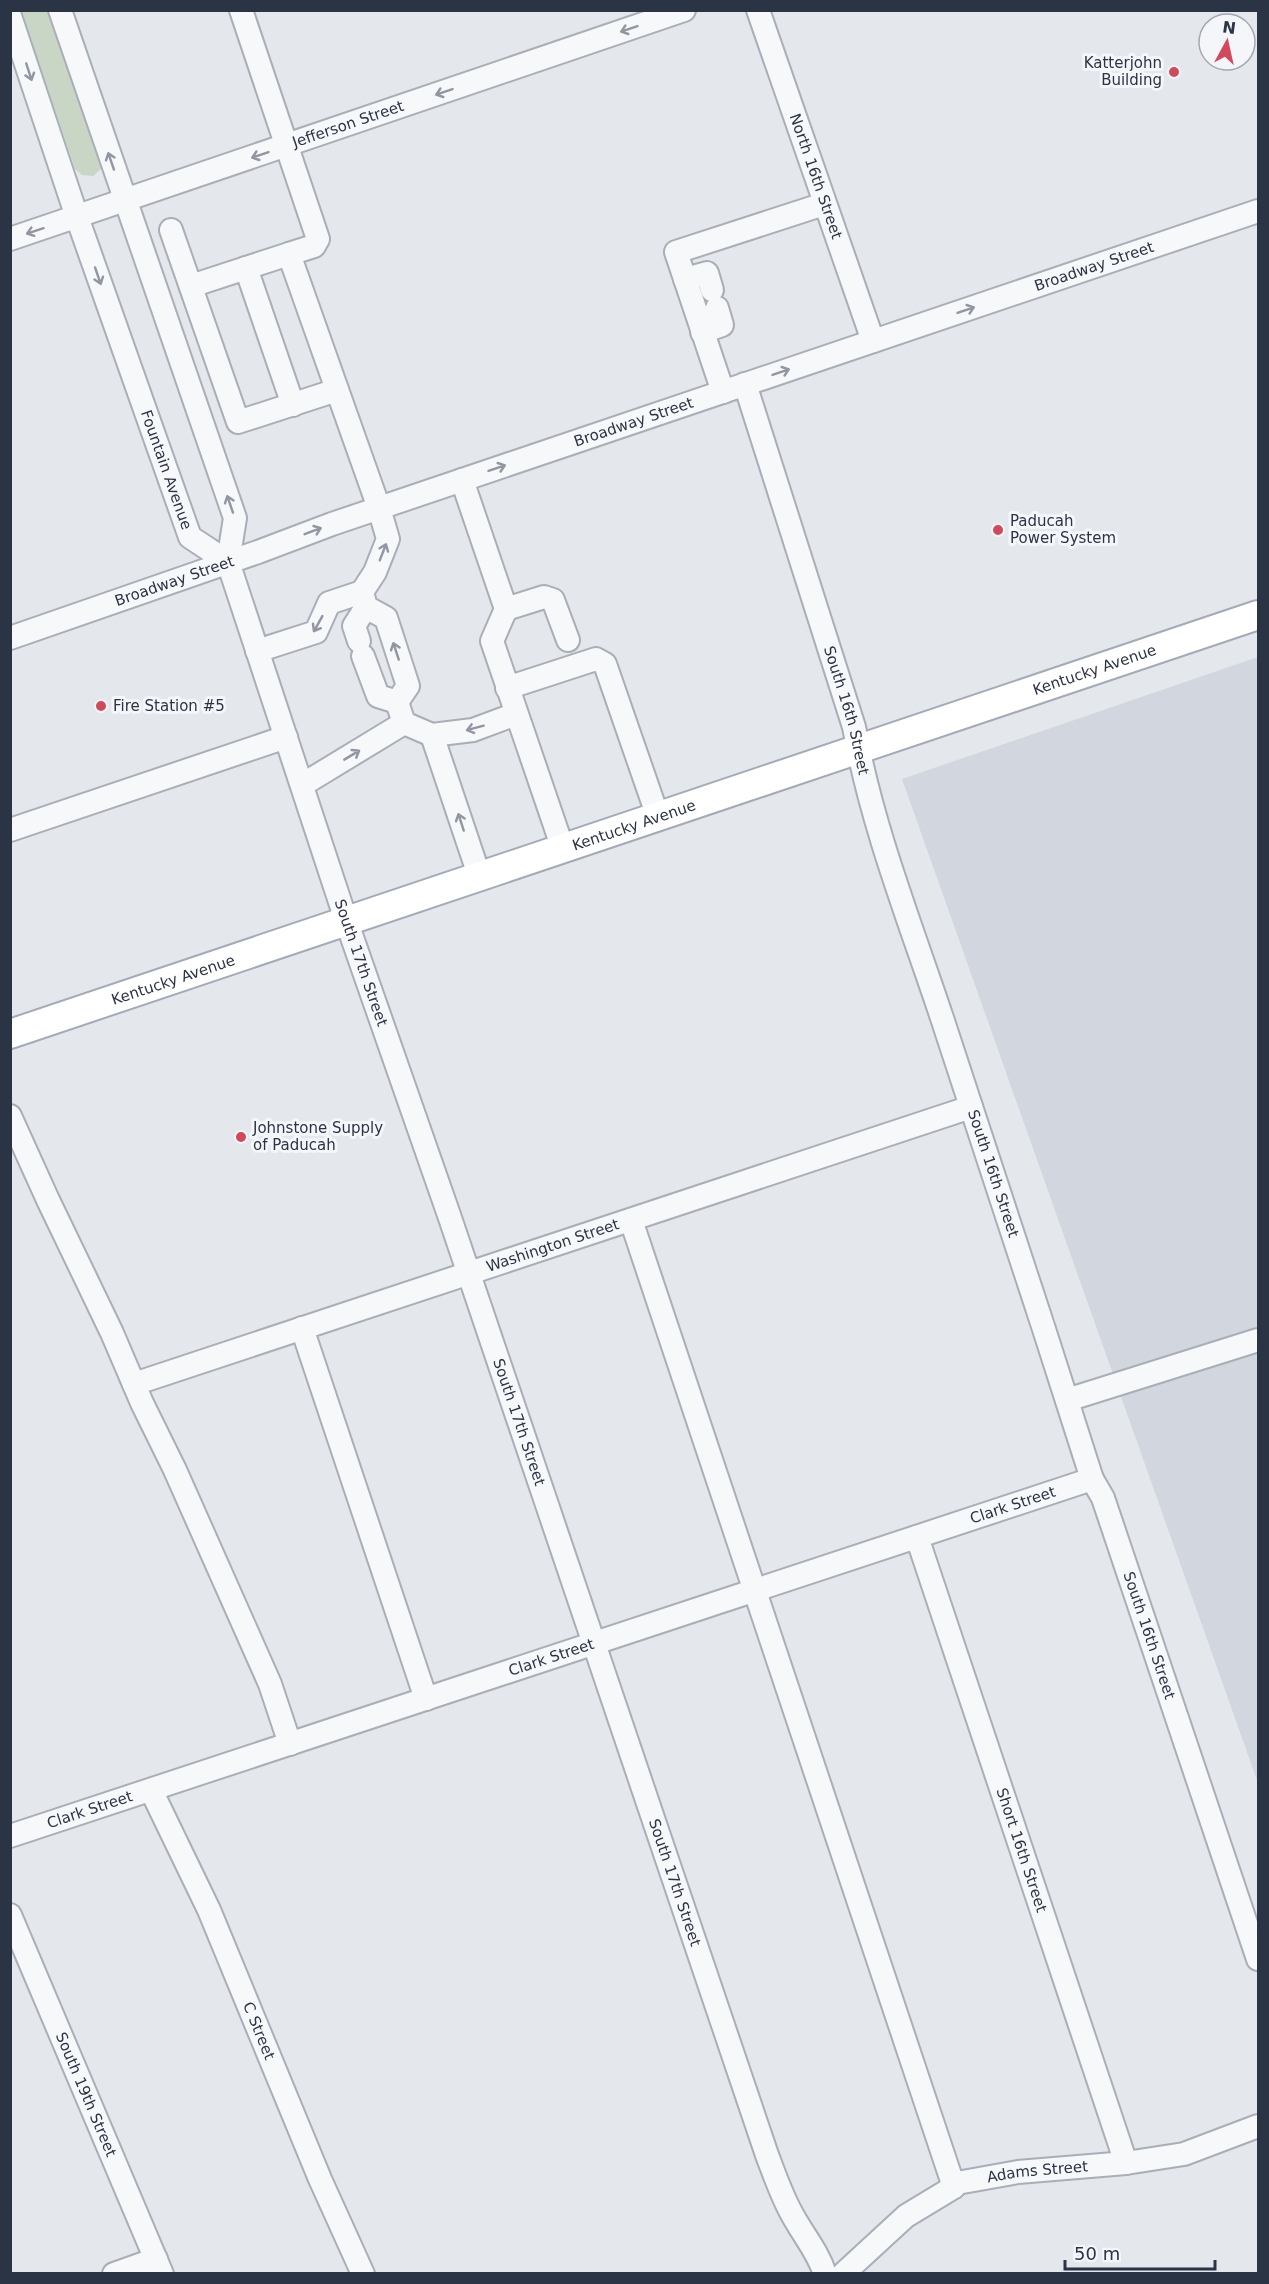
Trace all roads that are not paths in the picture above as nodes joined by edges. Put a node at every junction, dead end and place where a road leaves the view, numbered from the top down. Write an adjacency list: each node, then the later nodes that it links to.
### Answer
1 (60, 10): 7 (street, one-way to 1)
2 (241, 10): 6 (street)
3 (684, 10): 6 (street, Jefferson Street, one-way to 6)
4 (758, 10): 8 (street, North 16th Street)
5 (10, 16): 10 (street, Fountain Avenue, one-way to 10)
6 (288, 146): 7 (street, Jefferson Street, one-way to 7); 12 (street)
7 (124, 201): 10 (street, Jefferson Street); 13 (street)
8 (824, 204): 15 (street); 20 (street, North 16th Street)
9 (1258, 211): 20 (street, Broadway Street, one-way to 9)
10 (78, 217): 11 (street, Jefferson Street, one-way to 11); 31 (street, Fountain Avenue, one-way to 31)
11 (10, 239)
12 (289, 254): 14 (street); 24 (street)
13 (145, 258): 16 (street); 18 (street)
14 (246, 268): 16 (street); 26 (street)
15 (685, 279): 19 (street); 19 (street)
16 (191, 286): 17 (street)
17 (201, 316): 18 (street); 21 (street)
18 (169, 327): 22 (street)
19 (702, 332): 25 (street)
20 (873, 341): 23 (street, Broadway Street, one-way to 20)
21 (221, 372): 22 (street); 27 (street)
22 (188, 383): 28 (street)
23 (745, 384): 25 (street, Broadway Street); 43 (street, South 16th Street)
24 (337, 390): 26 (street); 30 (street)
25 (723, 392): 29 (street, Broadway Street, one-way to 25)
26 (293, 405): 27 (street)
27 (238, 422): 28 (street)
28 (205, 433): 31 (street, one-way to 28)
29 (462, 480): 30 (street, Broadway Street); 33 (street)
30 (379, 508): 31 (street, Broadway Street, one-way to 30); 32 (street, one-way to 30)
31 (228, 562): 35 (street, Broadway Street); 37 (street, South 17th Street)
32 (364, 600): 37 (street, one-way to 37); 39 (street, one-way to 32); 39 (street)
33 (506, 609): 36 (street); 38 (street)
34 (1258, 615): 43 (main road, Kentucky Avenue)
35 (10, 638)
36 (567, 640)
37 (257, 651): 42 (street, South 17th Street)
38 (507, 688): 40 (street); 45 (street)
39 (401, 713): 41 (street); 44 (street, one-way to 39)
40 (516, 714): 41 (street, one-way to 41); 47 (street)
41 (432, 735): 48 (street, one-way to 41)
42 (286, 737): 44 (street, South 17th Street); 46 (street)
43 (858, 749): 45 (main road, Kentucky Avenue); 51 (street, South 16th Street)
44 (302, 786): 49 (street, South 17th Street)
45 (658, 817): 47 (main road, Kentucky Avenue)
46 (10, 830)
47 (563, 849): 48 (main road, Kentucky Avenue)
48 (480, 878): 49 (main road, Kentucky Avenue)
49 (347, 923): 50 (main road, Kentucky Avenue); 54 (street, South 17th Street)
50 (10, 1034)
51 (971, 1107): 53 (street, Washington Street); 58 (street, South 16th Street)
52 (10, 1116): 57 (street)
53 (631, 1220): 54 (street, Washington Street); 61 (street)
54 (468, 1273): 55 (street, Washington Street); 62 (street, South 17th Street)
55 (302, 1328): 57 (street, Washington Street); 63 (street)
56 (1258, 1340): 58 (street)
57 (134, 1384): 64 (street)
58 (1067, 1401): 59 (street, South 16th Street)
59 (1092, 1479): 60 (street, Clark Street); 68 (street, South 16th Street)
60 (917, 1537): 61 (street, Clark Street); 70 (street, Short 16th Street)
61 (755, 1590): 62 (street, Clark Street); 71 (street)
62 (593, 1644): 63 (street, Clark Street); 75 (street, South 17th Street)
63 (426, 1699): 64 (street, Clark Street)
64 (290, 1744): 65 (street, Clark Street)
65 (151, 1790): 66 (street, Clark Street); 74 (street, C Street)
66 (10, 1836)
67 (10, 1915): 72 (street, South 19th Street)
68 (1258, 1959)
69 (1258, 2126): 70 (street, Adams Street)
70 (1126, 2163): 71 (street, Adams Street)
71 (954, 2187): 76 (street, Adams Street)
72 (159, 2266): 73 (street)
73 (114, 2274)
74 (363, 2274)
75 (825, 2274)
76 (843, 2274)

